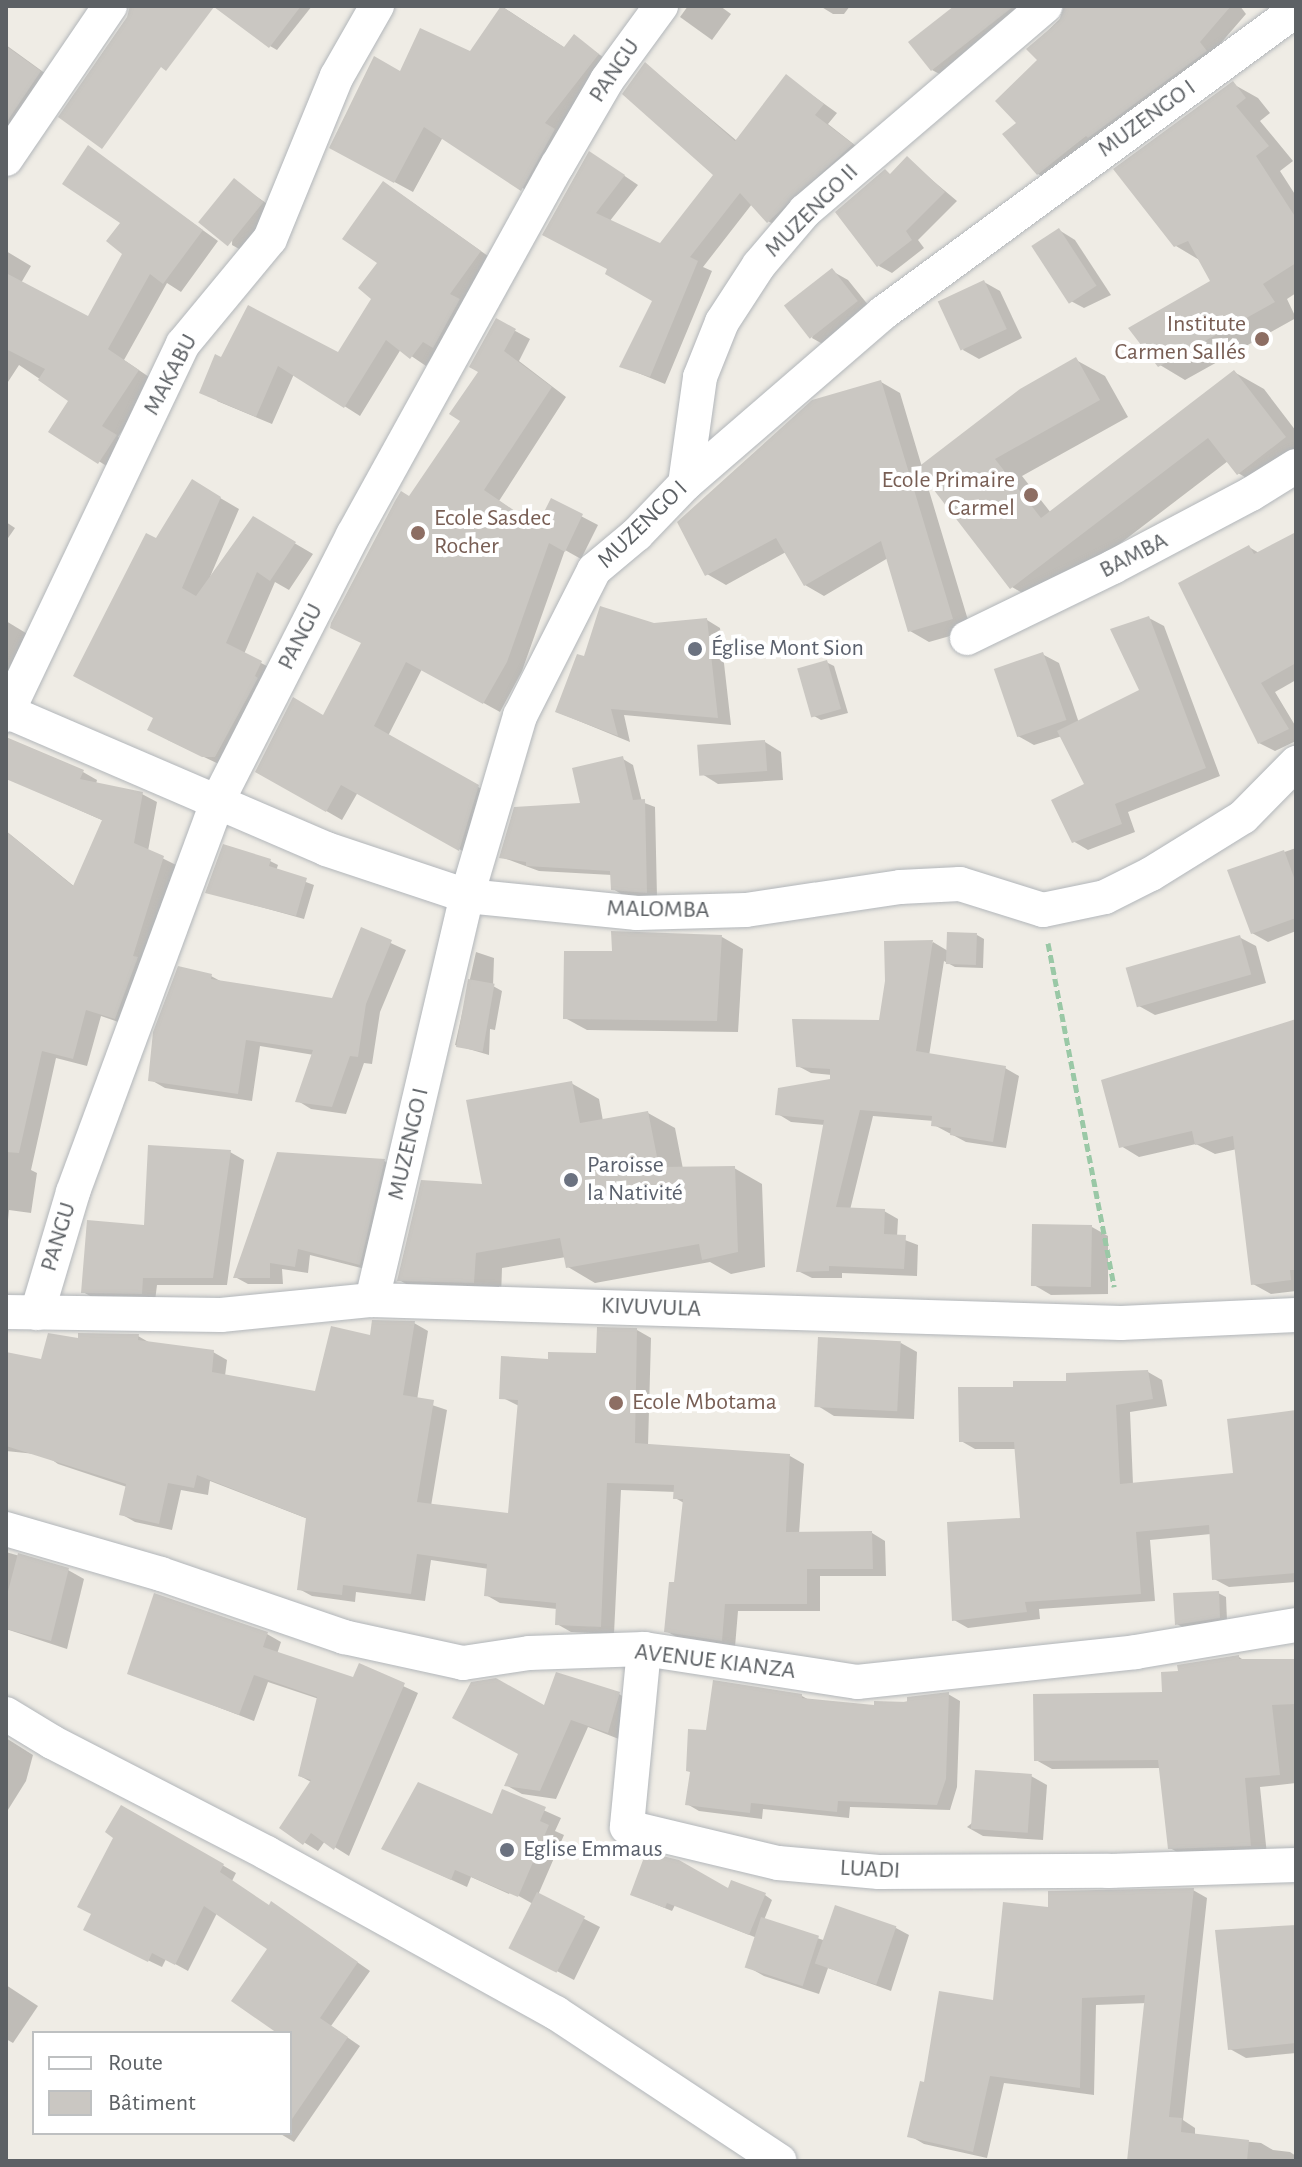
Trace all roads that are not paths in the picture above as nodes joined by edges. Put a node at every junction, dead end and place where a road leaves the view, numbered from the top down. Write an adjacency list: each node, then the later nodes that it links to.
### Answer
1 (110, 6): 6 (street)
2 (377, 6): 10 (street, MAKABU)
3 (661, 6): 12 (street, PANGU)
4 (1045, 6): 8 (street, MUZENGO II)
5 (1296, 10): 8 (street, MUZENGO I)
6 (6, 159)
7 (1296, 466): 9 (street, BAMBA)
8 (685, 484): 13 (street, MUZENGO I)
9 (967, 638)
10 (7, 712): 12 (street, MALOMBA)
11 (1296, 763): 13 (street, MALOMBA)
12 (217, 802): 13 (street, MALOMBA); 15 (street, PANGU)
13 (467, 896): 14 (street, MUZENGO I)
14 (372, 1300): 15 (street, KIVUVULA); 16 (street, KIVUVULA)
15 (21, 1313)
16 (1296, 1315)
17 (6, 1529): 19 (street, AVENUE KIANZA)
18 (1296, 1625): 19 (street, AVENUE KIANZA)
19 (644, 1649): 21 (street, LUADI)
20 (6, 1714): 22 (street)
21 (1296, 1865)
22 (780, 2161)

